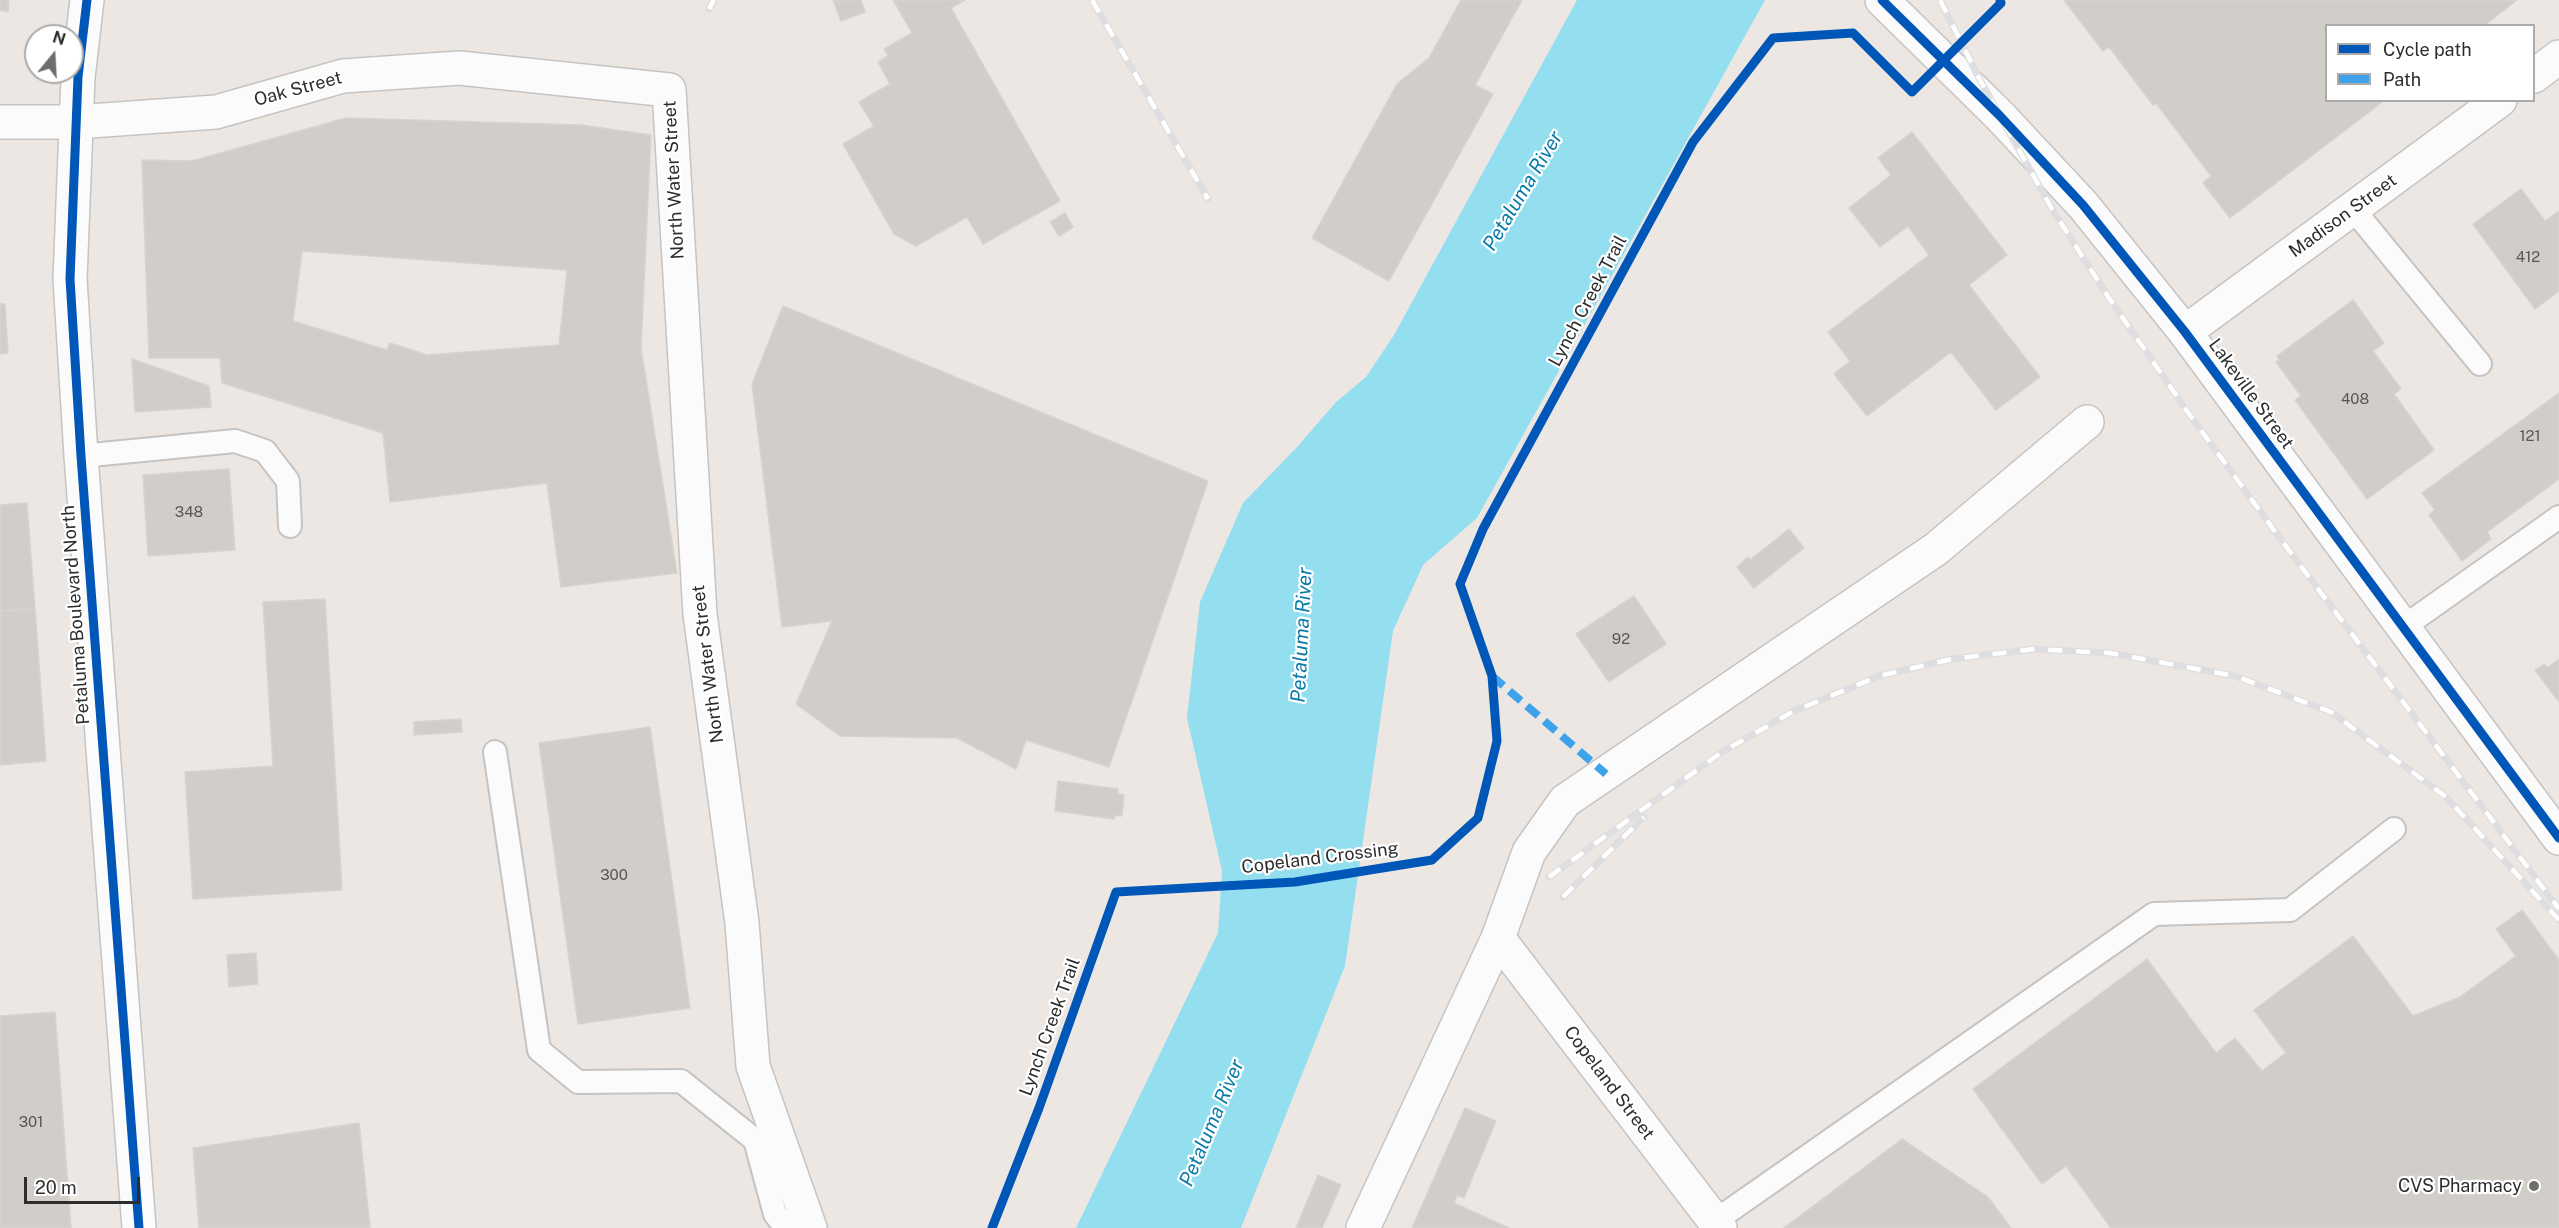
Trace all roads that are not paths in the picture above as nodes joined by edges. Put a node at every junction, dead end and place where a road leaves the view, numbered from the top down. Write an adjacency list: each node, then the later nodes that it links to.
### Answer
1 (87, 0): 8 (street, Petaluma Boulevard North)
2 (1882, 0): 10 (street, Lakeville Street)
3 (2559, 57): 4 (street)
4 (2535, 75)
5 (669, 90): 8 (street, Oak Street); 24 (street, North Water Street)
6 (2497, 102): 9 (street, Madison Street)
7 (0, 122): 8 (street, Oak Street)
8 (76, 122): 13 (street, Petaluma Boulevard North)
9 (2353, 209): 10 (street, Madison Street); 11 (lane)
10 (2185, 332): 16 (street, Lakeville Street)
11 (2480, 364)
12 (2087, 422): 20 (street)
13 (81, 456): 15 (lane); 22 (street, Petaluma Boulevard North)
14 (2559, 517): 16 (lane)
15 (290, 526)
16 (2402, 628): 19 (street, Lakeville Street)
17 (495, 752): 23 (lane)
18 (2394, 829): 21 (lane)
19 (2559, 838)
20 (1498, 938): 21 (street, Copeland Street); 25 (street)
21 (1718, 1225)
22 (139, 1228)
23 (786, 1228)
24 (810, 1228)
25 (1363, 1228)

